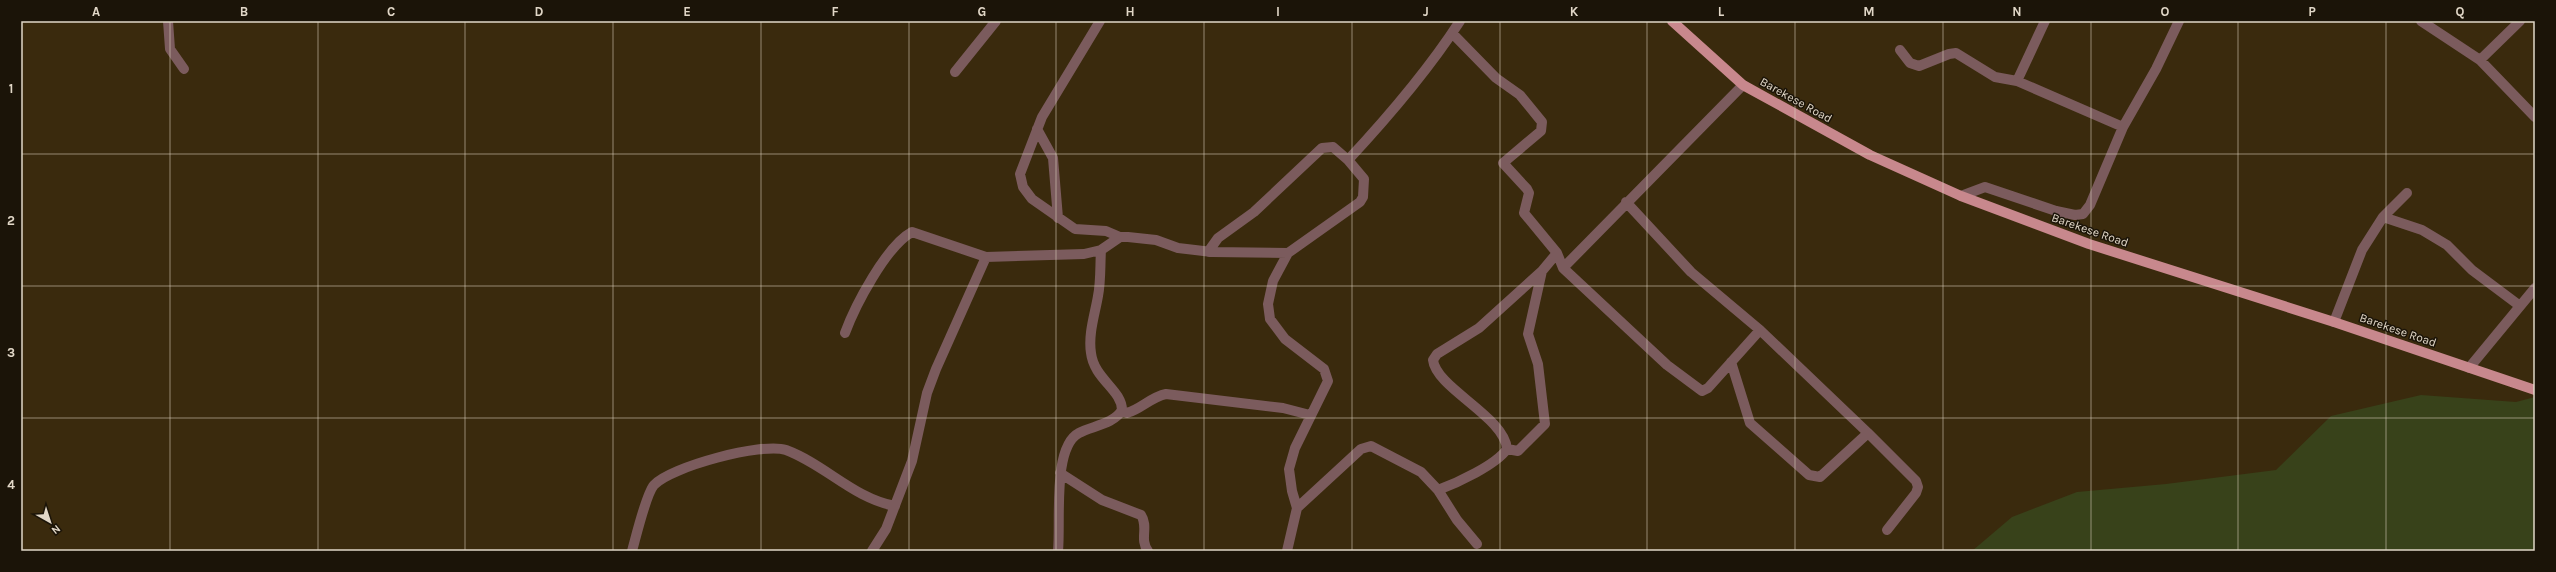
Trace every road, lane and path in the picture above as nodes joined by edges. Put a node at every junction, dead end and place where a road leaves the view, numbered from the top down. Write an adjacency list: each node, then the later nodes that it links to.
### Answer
1 (168, 21): 13 (street)
2 (996, 21): 14 (street)
3 (1100, 21): 19 (street)
4 (1460, 21): 10 (street)
5 (1672, 21): 16 (main road, Barekese Road)
6 (2045, 21): 15 (street)
7 (2179, 21): 18 (street)
8 (2421, 21): 12 (street)
9 (2520, 21): 12 (street)
10 (1452, 33): 20 (street); 30 (street)
11 (1900, 50): 15 (street)
12 (2480, 60): 17 (street)
13 (184, 68)
14 (955, 72)
15 (2017, 81): 18 (street)
16 (1744, 85): 22 (main road, Barekese Road); 23 (street)
17 (2535, 117)
18 (2123, 127): 22 (street)
19 (1037, 128): 25 (street); 25 (street)
20 (1348, 160): 28 (street); 29 (street)
21 (2406, 193): 24 (street)
22 (1961, 196): 36 (main road, Barekese Road)
23 (1626, 202): 32 (street); 37 (street)
24 (2383, 217): 35 (street); 36 (street)
25 (1058, 218): 26 (street)
26 (1120, 237): 27 (street); 28 (street)
27 (1101, 250): 31 (street); 42 (street)
28 (1208, 252): 29 (street)
29 (1288, 253): 43 (street)
30 (1557, 253): 32 (street); 33 (street)
31 (986, 257): 38 (street); 48 (street)
32 (1563, 268): 39 (street)
33 (1542, 271): 45 (street); 45 (street)
34 (2535, 288): 35 (street)
35 (2520, 306): 40 (street)
36 (2334, 322): 40 (main road, Barekese Road)
37 (1760, 330): 39 (street); 44 (street)
38 (845, 334)
39 (1731, 362): 44 (street)
40 (2469, 368): 41 (main road, Barekese Road)
41 (2535, 390)
42 (1122, 410): 43 (street); 46 (street)
43 (1310, 414): 49 (street)
44 (1868, 433): 50 (street)
45 (1507, 449): 47 (street)
46 (1060, 473): 54 (street); 55 (street)
47 (1438, 490): 49 (street); 51 (street)
48 (895, 506): 52 (street); 53 (street)
49 (1297, 508): 56 (street)
50 (1886, 530)
51 (1477, 544)
52 (632, 551)
53 (872, 551)
54 (1058, 551)
55 (1148, 551)
56 (1287, 551)

